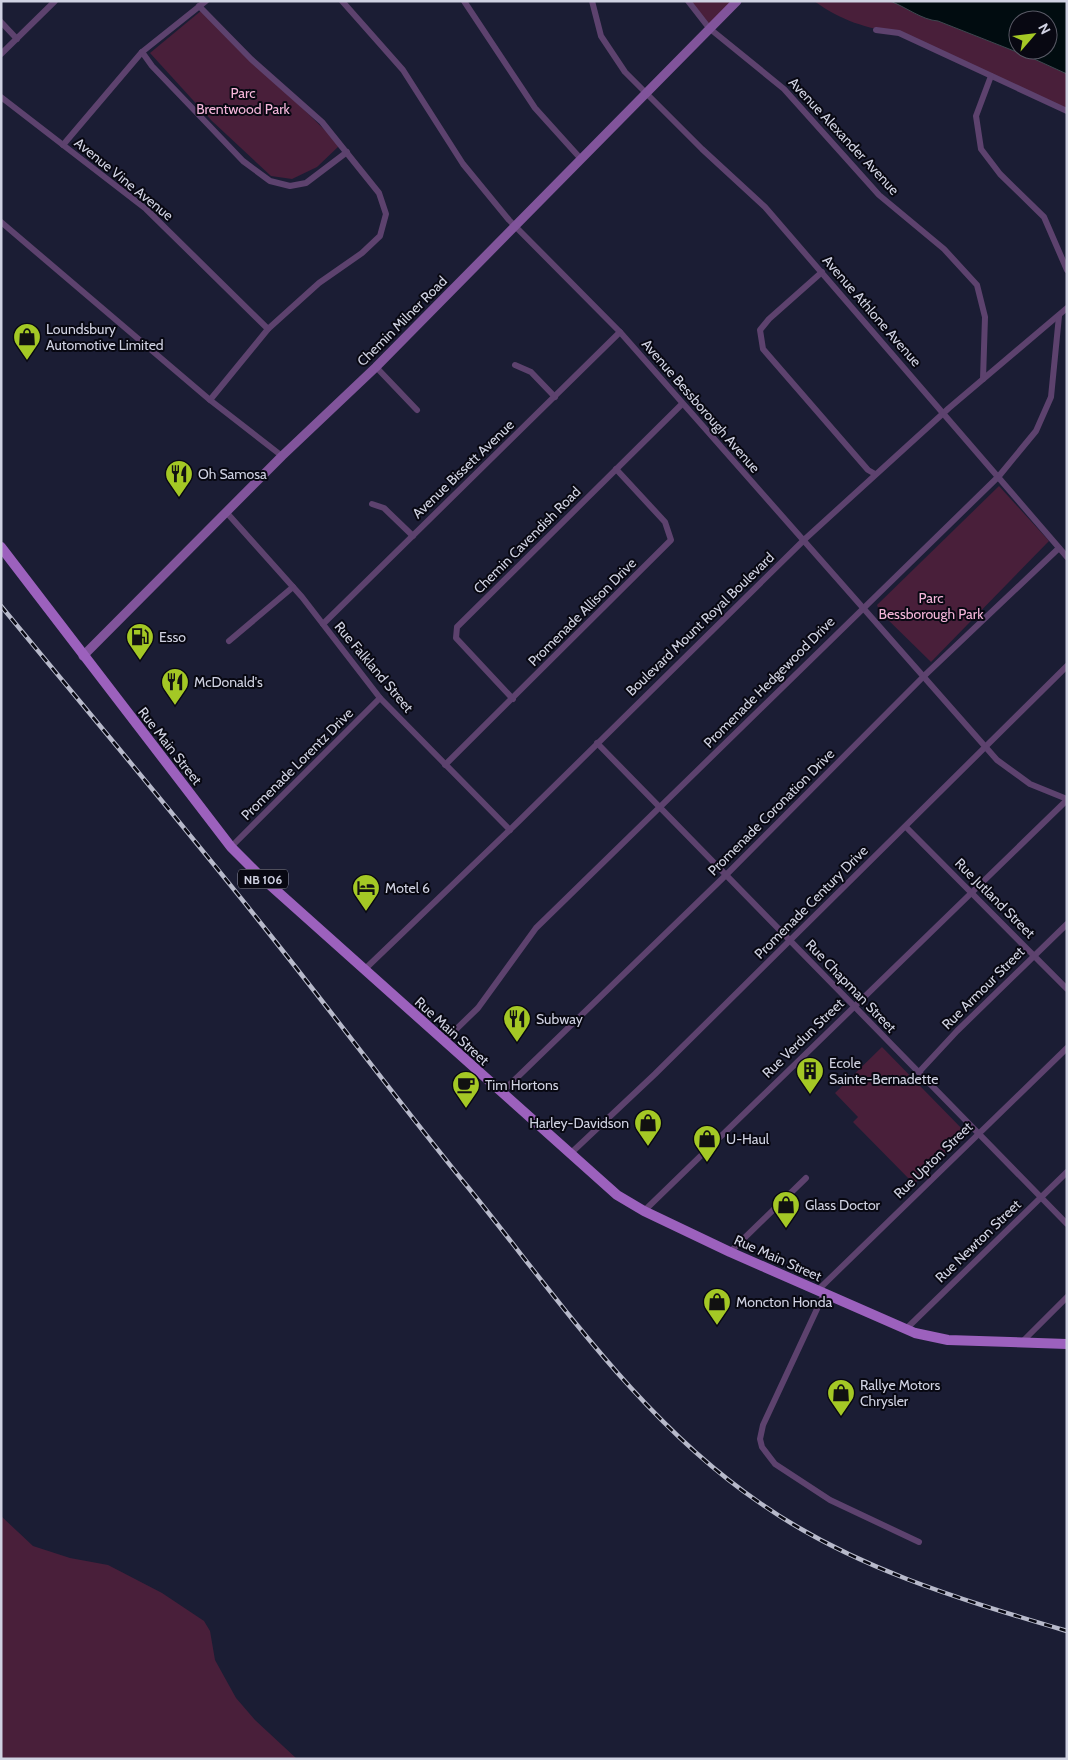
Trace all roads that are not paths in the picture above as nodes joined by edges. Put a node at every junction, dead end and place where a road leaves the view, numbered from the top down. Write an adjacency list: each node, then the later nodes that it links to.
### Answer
1 (55, 1): 12 (street)
2 (206, 1): 8 (street)
3 (342, 1): 23 (street, Avenue Bessborough Avenue)
4 (464, 1): 21 (street)
5 (592, 1): 16 (street, Avenue Athlone Avenue)
6 (688, 1): 10 (street, Avenue Alexander Avenue)
7 (737, 1): 10 (street, Chemin Milner Road)
8 (199, 6): 13 (street); 20 (street)
9 (1, 22): 12 (street)
10 (709, 28): 16 (street, Chemin Milner Road); 32 (street, Avenue Alexander Avenue)
11 (876, 30): 15 (street)
12 (17, 39): 14 (street)
13 (142, 52): 19 (street); 20 (street)
14 (1, 54)
15 (991, 76): 18 (street); 24 (street)
16 (646, 93): 21 (street, Chemin Milner Road); 25 (street, Avenue Athlone Avenue)
17 (1, 97): 19 (street, Avenue Vine Avenue)
18 (1067, 111)
19 (63, 145): 28 (street, Avenue Vine Avenue)
20 (347, 152): 28 (street)
21 (581, 159): 23 (street, Chemin Milner Road)
22 (1, 222): 34 (street)
23 (516, 227): 29 (street, Avenue Bessborough Avenue); 31 (street, Chemin Milner Road)
24 (1067, 270)
25 (822, 272): 37 (street, Avenue Athlone Avenue); 40 (street)
26 (1067, 308): 27 (street, Boulevard Mount Royal Boulevard)
27 (1059, 316): 32 (street, Boulevard Mount Royal Boulevard); 41 (street, Promenade Hedgewood Drive)
28 (268, 329): 34 (street)
29 (620, 332): 33 (street, Avenue Bissett Avenue); 35 (street, Avenue Bessborough Avenue)
30 (515, 364): 33 (street)
31 (376, 367): 36 (street); 38 (street, Chemin Milner Road)
32 (983, 379): 37 (street, Boulevard Mount Royal Boulevard)
33 (554, 397): 44 (street, Avenue Bissett Avenue)
34 (210, 400): 38 (street)
35 (682, 404): 39 (street, Chemin Cavendish Road); 45 (street, Avenue Bessborough Avenue)
36 (417, 410)
37 (943, 413): 40 (street, Boulevard Mount Royal Boulevard); 41 (street, Avenue Athlone Avenue)
38 (282, 456): 43 (street, Chemin Milner Road)
39 (616, 469): 57 (street, Promenade Allison Drive); 57 (street, Chemin Cavendish Road)
40 (875, 474): 45 (street, Boulevard Mount Royal Boulevard)
41 (999, 476): 47 (street, Avenue Athlone Avenue); 50 (street, Promenade Hedgewood Drive)
42 (372, 504): 44 (street)
43 (227, 513): 49 (street, Rue Falkland Street); 53 (street, Chemin Milner Road)
44 (413, 536): 51 (street, Avenue Bissett Avenue)
45 (803, 541): 50 (street, Avenue Bessborough Avenue); 58 (street, Boulevard Mount Royal Boulevard)
46 (1, 545): 53 (main road, Rue Main Street / NB 106)
47 (1059, 548): 48 (street, Avenue Athlone Avenue); 55 (street, Promenade Coronation Drive)
48 (1067, 557)
49 (293, 587): 51 (street, Rue Falkland Street); 52 (street)
50 (862, 608): 55 (street, Avenue Bessborough Avenue); 62 (street, Promenade Hedgewood Drive)
51 (323, 624): 56 (street, Rue Falkland Street)
52 (229, 641)
53 (83, 656): 65 (main road, Rue Main Street / NB 106)
54 (1067, 666): 59 (street, Promenade Century Drive)
55 (924, 676): 59 (street, Avenue Bessborough Avenue); 66 (street, Promenade Coronation Drive)
56 (380, 698): 60 (street, Rue Falkland Street); 65 (street, Promenade Lorentz Drive)
57 (513, 699): 60 (street, Promenade Allison Drive)
58 (597, 743): 62 (street, Rue Chapman Street); 64 (street, Boulevard Mount Royal Boulevard)
59 (987, 746): 61 (street, Avenue Bessborough Avenue); 63 (street, Promenade Century Drive)
60 (445, 765): 64 (street, Rue Falkland Street)
61 (1067, 800): 67 (street, Rue Verdun Street)
62 (660, 808): 66 (street, Rue Chapman Street); 74 (street, Promenade Hedgewood Drive)
63 (906, 826): 67 (street, Rue Jutland Street); 69 (street, Promenade Century Drive)
64 (510, 830): 71 (street, Boulevard Mount Royal Boulevard)
65 (231, 847): 71 (main road, Rue Main Street / NB 106)
66 (726, 875): 69 (street, Rue Chapman Street); 77 (street, Promenade Coronation Drive)
67 (970, 892): 70 (street, Rue Jutland Street); 73 (street, Rue Verdun Street)
68 (1067, 924): 70 (street, Rue Armour Street)
69 (790, 941): 73 (street, Rue Chapman Street); 79 (street, Promenade Century Drive)
70 (1035, 955): 72 (street, Rue Jutland Street); 76 (street, Rue Armour Street)
71 (364, 970): 74 (main road, Rue Main Street / NB 106)
72 (1067, 989)
73 (854, 1007): 76 (street, Rue Chapman Street); 83 (street, Rue Verdun Street)
74 (444, 1041): 77 (main road, Rue Main Street / NB 106)
75 (1067, 1048): 78 (street, Rue Upton Street)
76 (919, 1072): 78 (street, Rue Chapman Street)
77 (501, 1093): 79 (main road, Rue Main Street / NB 106)
78 (977, 1134): 82 (street, Rue Chapman Street); 86 (street, Rue Upton Street)
79 (570, 1154): 83 (main road, Rue Main Street / NB 106)
80 (1067, 1172): 82 (street, Rue Newton Street)
81 (806, 1178): 85 (street)
82 (1040, 1198): 84 (street, Rue Chapman Street); 88 (street, Rue Newton Street)
83 (644, 1211): 85 (main road, Rue Main Street / NB 106)
84 (1067, 1224)
85 (730, 1252): 86 (main road, Rue Main Street / NB 106)
86 (821, 1293): 88 (main road, Rue Main Street / NB 106); 91 (street)
87 (1067, 1297): 89 (street)
88 (906, 1329): 89 (main road, Rue Main Street / NB 106)
89 (1020, 1343): 90 (main road, Rue Main Street / NB 106)
90 (1067, 1344)
91 (918, 1542)

